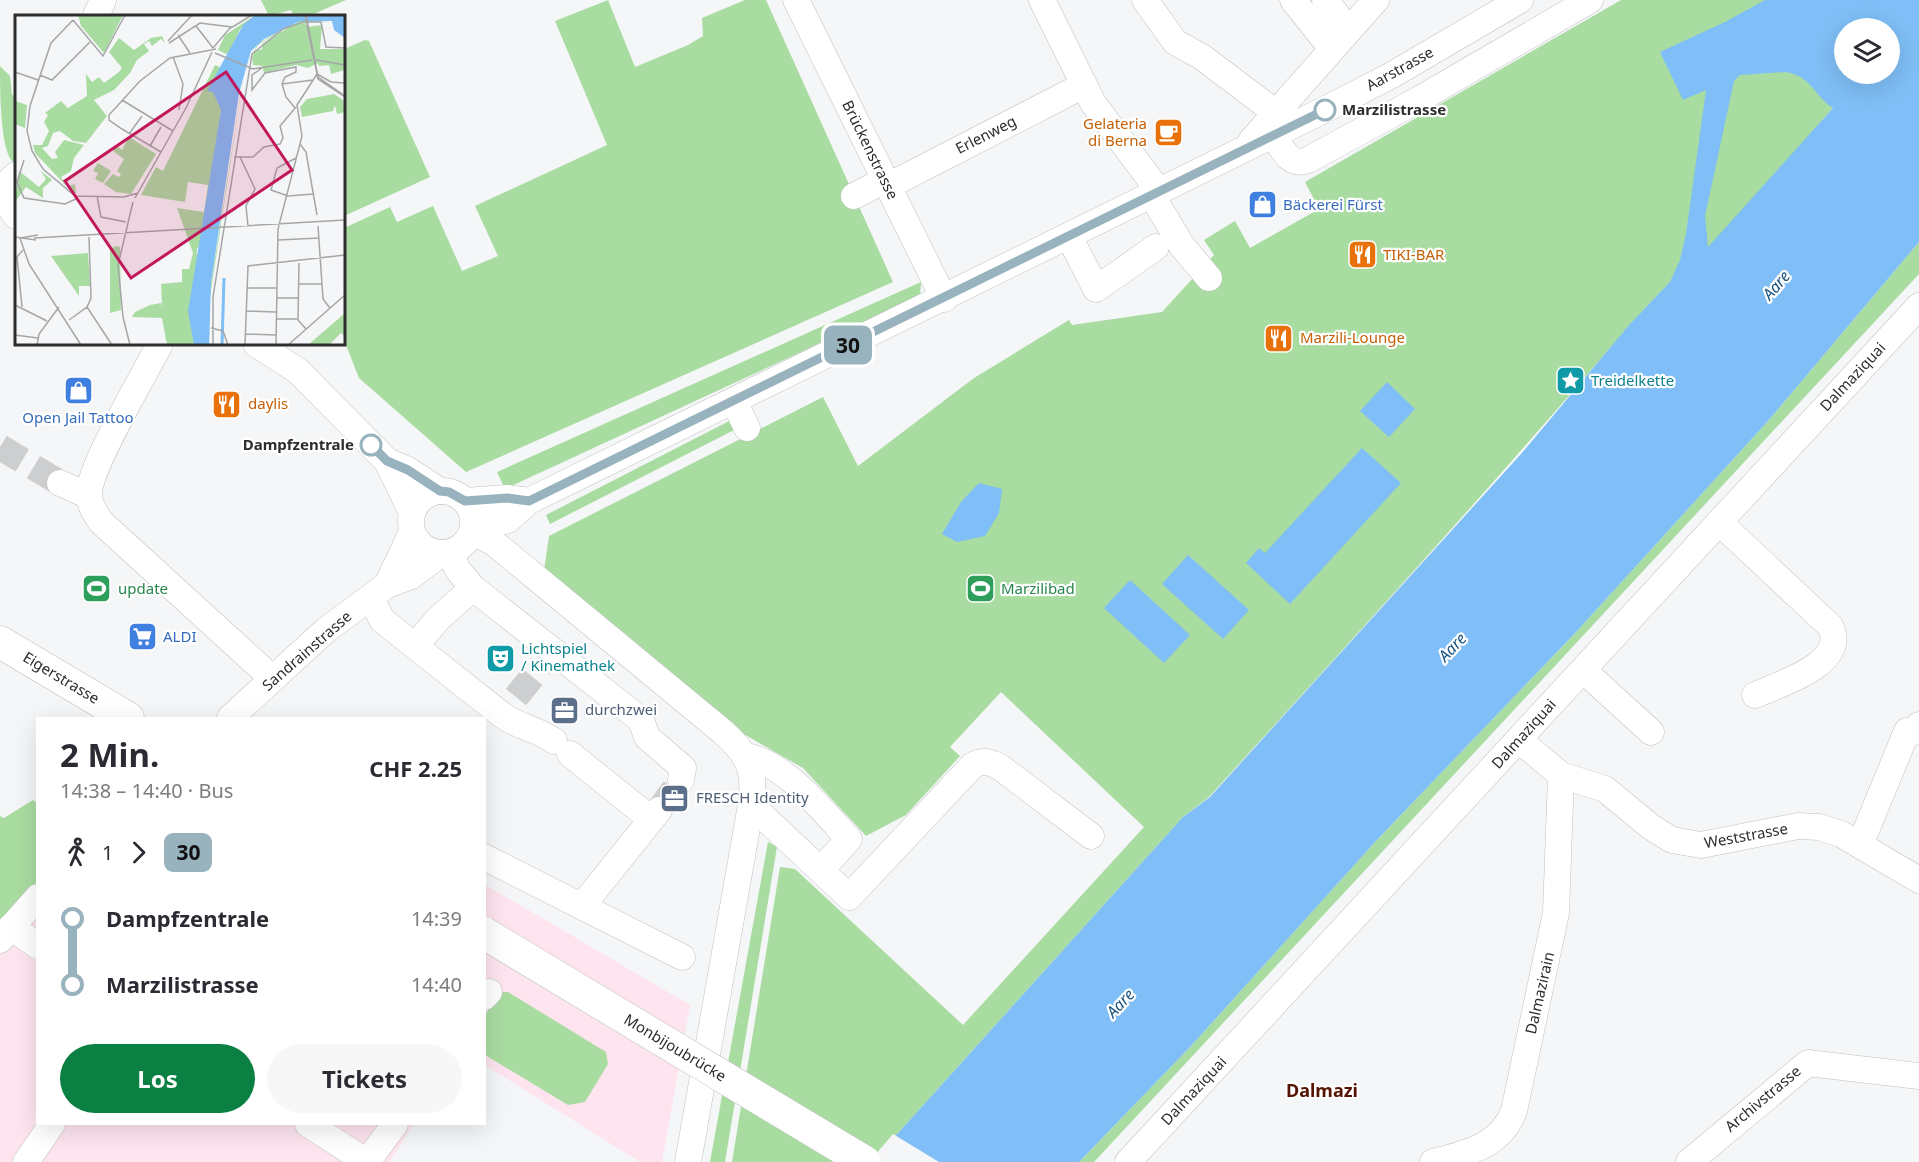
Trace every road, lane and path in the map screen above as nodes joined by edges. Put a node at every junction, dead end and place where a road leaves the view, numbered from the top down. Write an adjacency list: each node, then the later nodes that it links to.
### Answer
1 (103, 0): 9 (street)
2 (796, 0): 15 (street, Brückenstrasse)
3 (1042, 0): 12 (street)
4 (1145, 0): 13 (street)
5 (1293, 0): 11 (street)
6 (1376, 0): 10 (street)
7 (1520, 0): 13 (street, Aarstrasse)
8 (1590, 0): 13 (street)
9 (96, 15)
10 (1337, 15): 11 (street)
11 (1332, 49): 13 (street)
12 (1084, 85): 15 (street, Erlenweg); 17 (street)
13 (1275, 124): 17 (street)
14 (15, 176): 16 (street)
15 (886, 183): 18 (street, Erlenweg); 23 (street, Brückenstrasse)
16 (0, 192): 19 (street)
17 (1155, 192): 20 (street); 22 (street)
18 (854, 196)
19 (11, 217)
20 (1069, 236): 21 (street); 23 (street)
21 (1156, 247)
22 (1209, 278)
23 (944, 299): 27 (street)
24 (1919, 306): 36 (street, Dalmaziquai)
25 (159, 345): 32 (street)
26 (258, 345): 29 (street)
27 (734, 401): 28 (street); 34 (street)
28 (747, 428)
29 (387, 461): 31 (street); 35 (street)
30 (60, 483): 32 (street)
31 (440, 491): 33 (street); 35 (street)
32 (89, 496): 44 (street)
33 (465, 501): 34 (street); 37 (street)
34 (529, 501): 37 (street)
35 (412, 522): 38 (street); 40 (street, Sandrainstrasse)
36 (1719, 522): 43 (street, Dalmaziquai); 45 (street)
37 (483, 532): 38 (street); 51 (street)
38 (446, 553): 39 (street); 40 (street, Sandrainstrasse)
39 (473, 588): 42 (street); 53 (street)
40 (379, 592): 42 (street); 44 (street, Sandrainstrasse)
41 (0, 642): 47 (main road, Eigerstrasse)
42 (416, 646): 61 (street)
43 (1582, 670): 49 (street); 50 (street, Dalmaziquai)
44 (273, 679): 46 (street, Sandrainstrasse)
45 (1755, 695)
46 (247, 714)
47 (125, 717)
48 (1919, 725): 56 (street)
49 (1651, 732)
50 (1519, 740): 52 (street, Weststrasse); 74 (street, Dalmaziquai)
51 (745, 756): 54 (street); 58 (street)
52 (1561, 774): 56 (street, Weststrasse); 75 (street, Dalmazirain)
53 (681, 780)
54 (751, 805): 58 (street); 72 (street)
55 (1091, 836): 58 (street)
56 (1860, 845): 59 (street, Weststrasse)
57 (486, 858): 61 (street)
58 (821, 870)
59 (1919, 880)
60 (36, 899): 62 (street)
61 (582, 906): 65 (street)
62 (6, 934): 64 (street)
63 (486, 934): 73 (main road, Monbijoubrücke, bridge)
64 (36, 945)
65 (682, 957)
66 (1919, 1076): 76 (street, Archivstrasse)
67 (51, 1125): 70 (street)
68 (310, 1125): 71 (street)
69 (394, 1125): 71 (street)
70 (26, 1162)
71 (367, 1162)
72 (688, 1162)
73 (865, 1162)
74 (1128, 1162)
75 (1433, 1162)
76 (1689, 1162)

